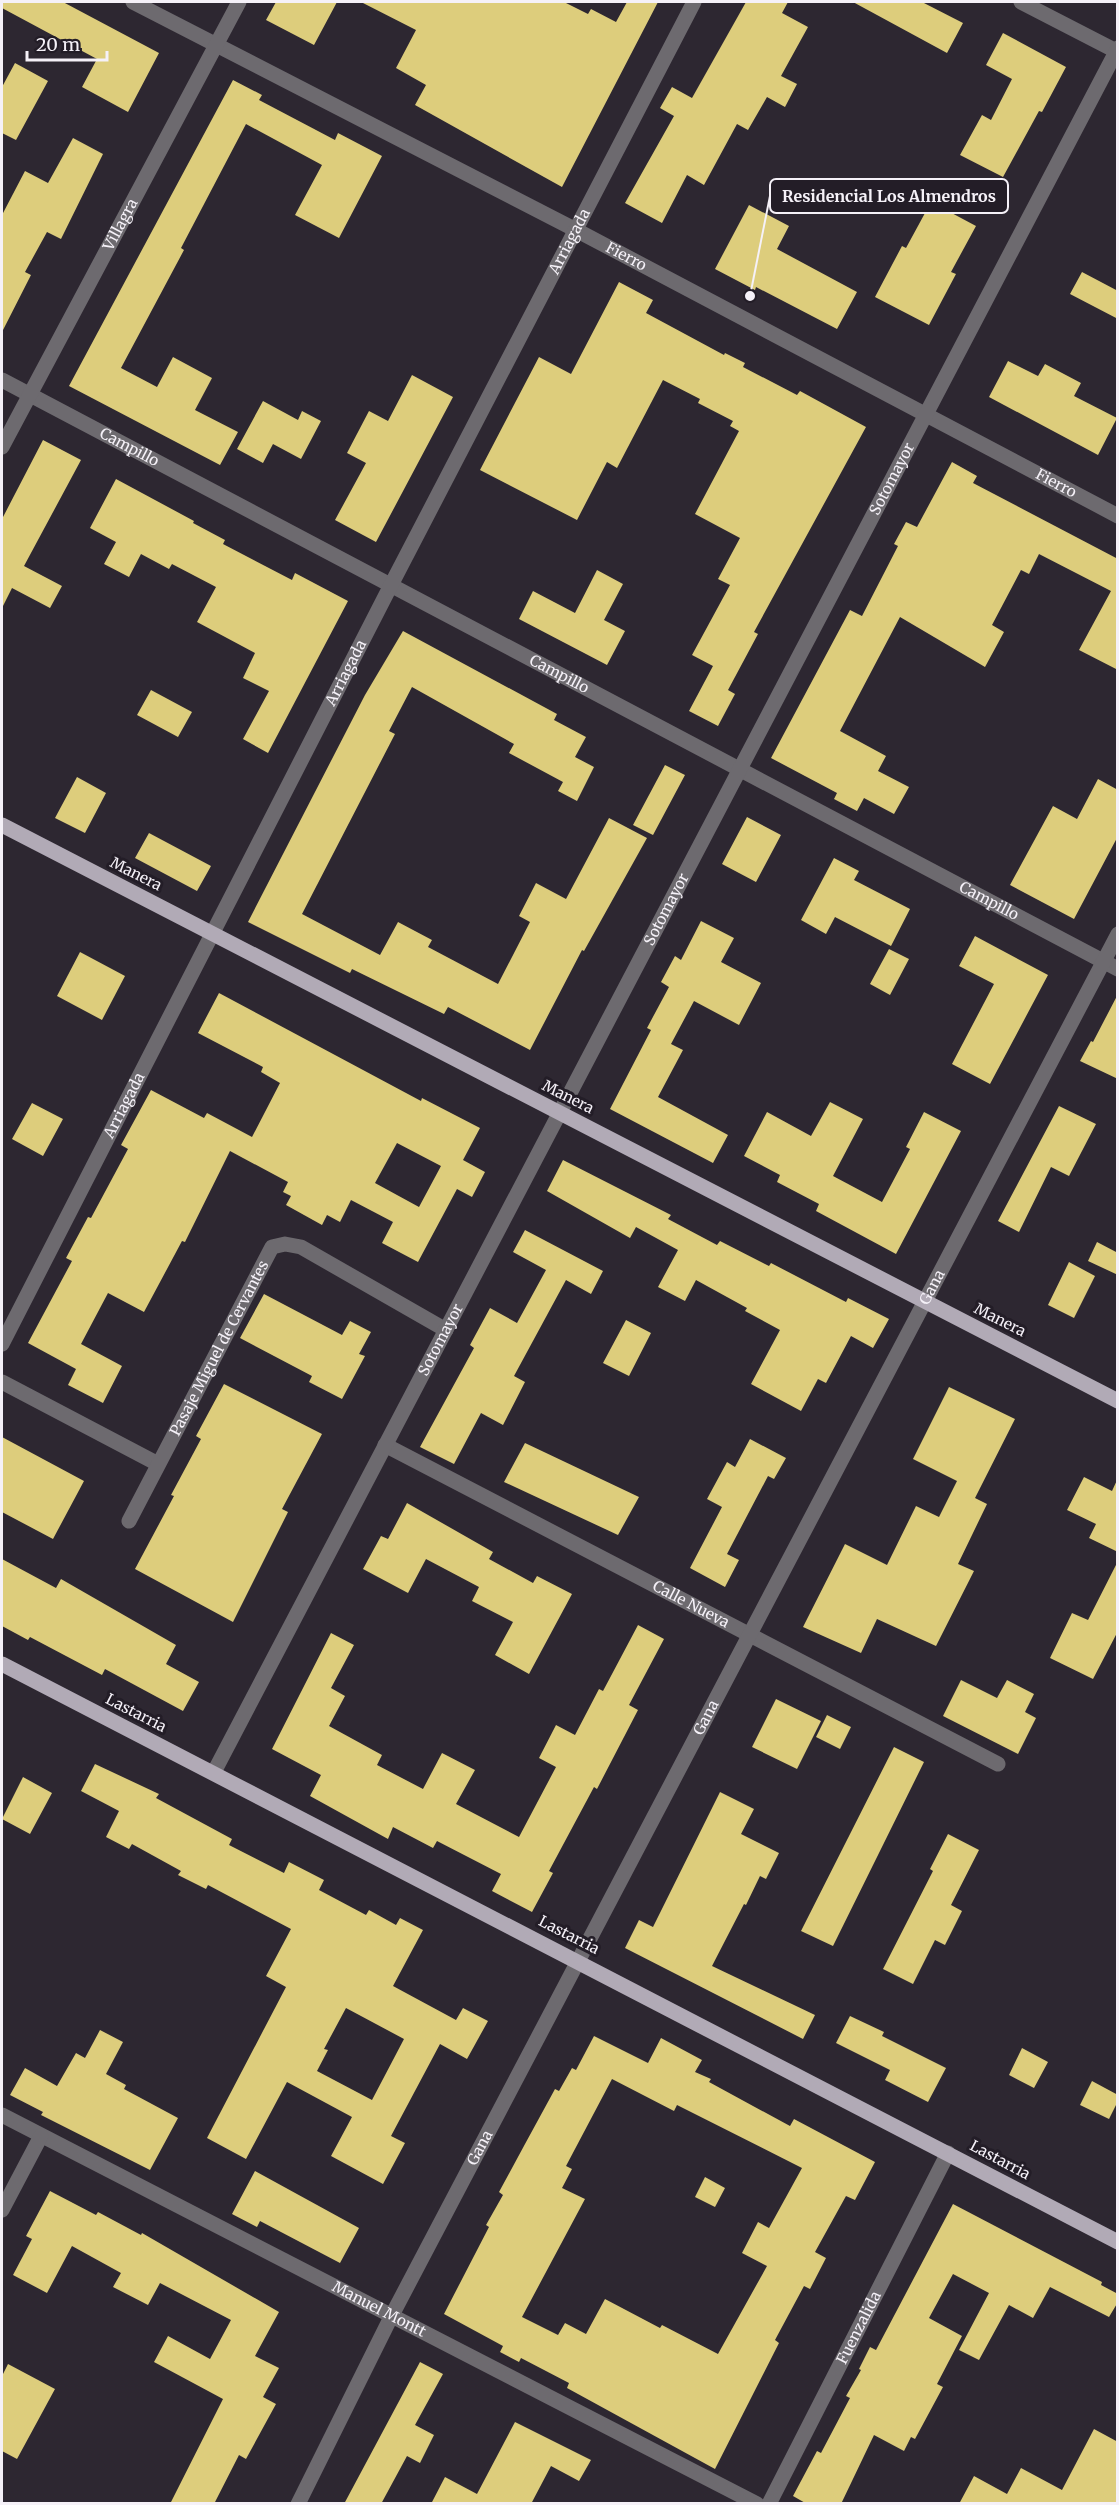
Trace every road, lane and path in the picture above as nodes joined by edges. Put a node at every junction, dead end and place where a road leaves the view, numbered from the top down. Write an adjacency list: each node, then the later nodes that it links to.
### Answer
1 (133, 2): 5 (street, Fierro)
2 (240, 2): 5 (street, Villagra)
3 (694, 2): 7 (street, Arriagada)
4 (1021, 2): 6 (street)
5 (216, 44): 7 (street, Fierro); 9 (street, Villagra)
6 (1117, 50): 10 (street, Sotomayor)
7 (576, 230): 10 (street, Fierro); 13 (street, Arriagada)
8 (2, 380): 9 (street, Campillo)
9 (29, 394): 11 (street, Villagra); 13 (street, Campillo)
10 (925, 415): 12 (street, Fierro); 14 (street, Sotomayor)
11 (2, 447)
12 (1118, 516)
13 (390, 586): 14 (street, Campillo); 16 (street, Arriagada)
14 (739, 771): 18 (street, Campillo); 20 (street, Sotomayor)
15 (2, 825): 16 (main road, Manera)
16 (212, 934): 20 (main road, Manera); 23 (street, Arriagada)
17 (1118, 934): 18 (street, Gana)
18 (1103, 961): 19 (street, Campillo); 21 (street, Gana)
19 (1118, 969)
20 (559, 1113): 21 (main road, Manera); 22 (street, Sotomayor)
21 (925, 1301): 25 (main road, Manera); 29 (street, Gana)
22 (446, 1330): 26 (street, Sotomayor); 27 (street, Pasaje Miguel de Cervantes)
23 (2, 1344)
24 (2, 1382): 27 (street)
25 (1118, 1401)
26 (385, 1445): 29 (street, Calle Nueva); 32 (street, Sotomayor)
27 (158, 1464): 28 (street, Pasaje Miguel de Cervantes)
28 (129, 1521)
29 (750, 1634): 31 (street, Calle Nueva); 33 (street, Gana)
30 (2, 1664): 32 (main road, Lastarria)
31 (999, 1764)
32 (214, 1772): 33 (main road, Lastarria)
33 (578, 1960): 36 (main road, Lastarria); 39 (street, Gana)
34 (2, 2115): 35 (street, Manuel Montt)
35 (41, 2136): 37 (street); 39 (street, Manuel Montt)
36 (948, 2153): 38 (main road, Lastarria); 42 (street, Fuenzalida)
37 (2, 2210)
38 (1118, 2242)
39 (391, 2317): 40 (street, Gana); 41 (street, Manuel Montt)
40 (298, 2504)
41 (757, 2504)
42 (769, 2504)

